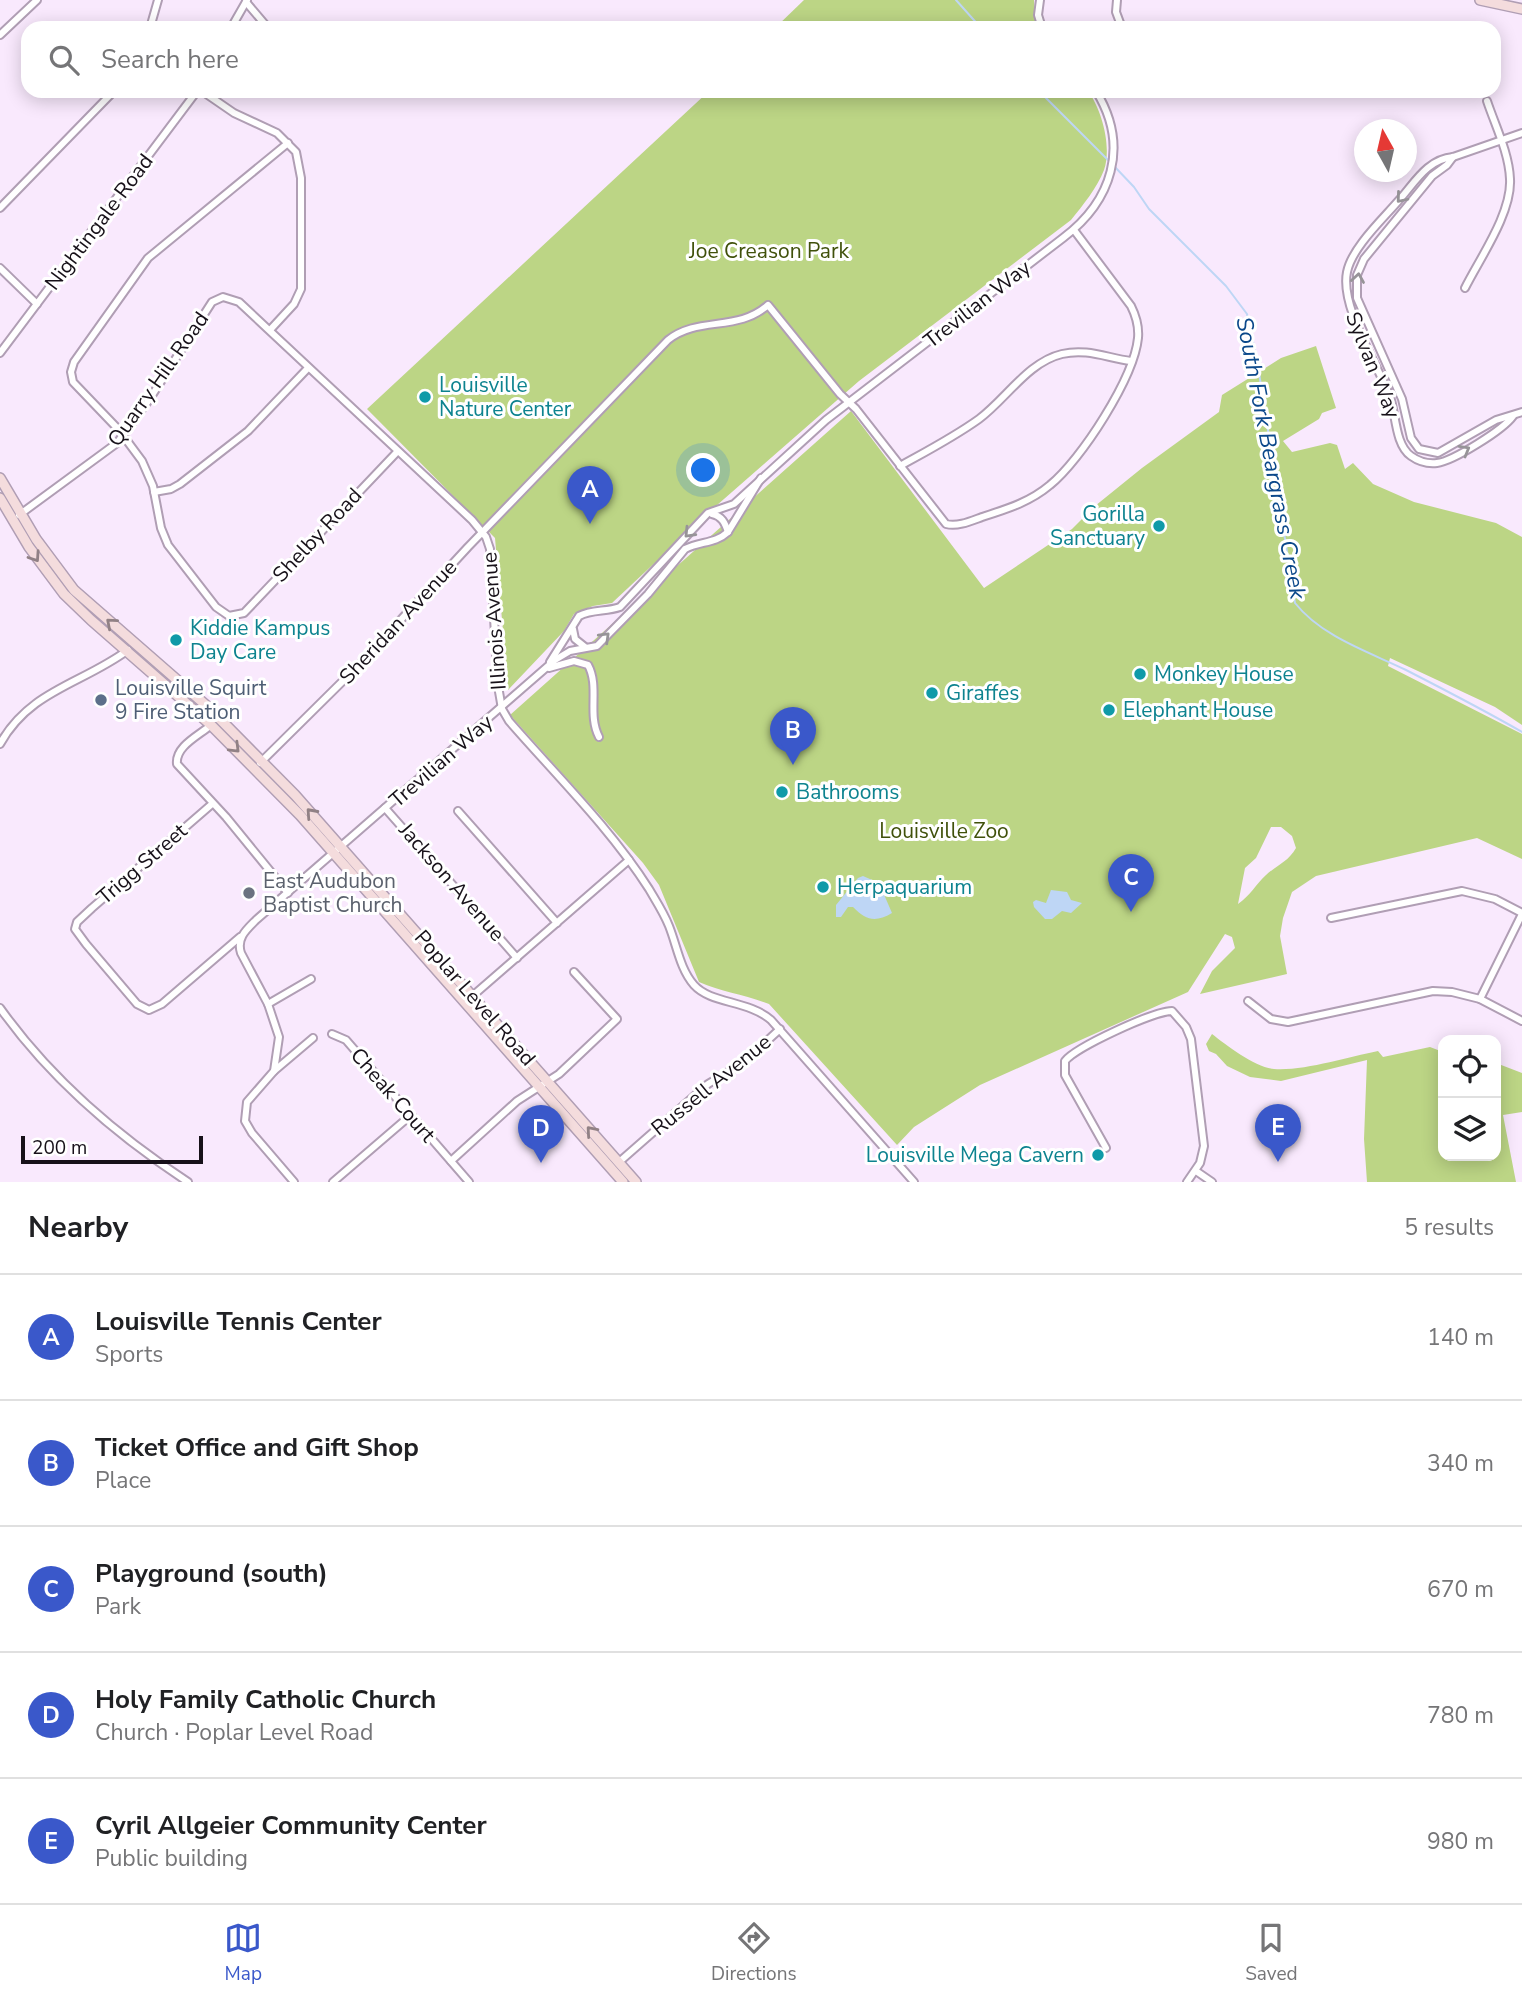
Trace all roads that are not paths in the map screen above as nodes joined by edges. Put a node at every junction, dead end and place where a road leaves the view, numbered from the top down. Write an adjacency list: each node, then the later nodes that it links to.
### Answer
1 (37, 0): 13 (street)
2 (158, 0): 8 (street)
3 (1040, 0): 11 (street)
4 (1117, 0): 12 (street)
5 (1480, 0): 7 (main road)
6 (246, 1): 9 (street); 10 (street)
7 (1522, 9)
8 (152, 21)
9 (235, 21)
10 (262, 21)
11 (1040, 21)
12 (1118, 21)
13 (0, 35)
14 (107, 98): 27 (street)
15 (194, 98): 31 (street, Nightingale Road)
16 (210, 98): 21 (street)
17 (1100, 98): 28 (street, Trevilian Way)
18 (1487, 101): 20 (street)
19 (1522, 133): 20 (street, Sylvan Way)
20 (1500, 140): 22 (street, Sylvan Way); 30 (street)
21 (288, 143): 32 (street); 41 (street)
22 (1452, 157): 23 (street, Sylvan Way); 26 (street, Sylvan Way)
23 (1417, 179)
24 (1417, 181): 26 (street)
25 (1414, 182): 40 (street, Sylvan Way, one-way to 40)
26 (1424, 187): 39 (street, Sylvan Way, one-way to 26)
27 (0, 208)
28 (1074, 230): 34 (street); 36 (street, Trevilian Way)
29 (0, 268): 31 (street)
30 (1465, 288)
31 (37, 304): 33 (street, Nightingale Road)
32 (270, 330): 35 (street, Illinois Avenue); 41 (street, Quarry Hill Road)
33 (0, 353)
34 (1131, 361): 43 (street); 43 (street)
35 (308, 368): 42 (street, Illinois Avenue); 46 (street)
36 (849, 402): 43 (street); 45 (street, Trevilian Way); 51 (street, Sheridan Avenue)
37 (1522, 412): 38 (street, Sylvan Way)
38 (1513, 416): 39 (street, Sylvan Way); 40 (street, Sylvan Way, one-way to 38)
39 (1408, 429): 40 (street)
40 (1399, 431)
41 (123, 436): 46 (street); 49 (street, Quarry Hill Road)
42 (397, 452): 46 (street, Shelby Road); 51 (street, Illinois Avenue)
43 (900, 466)
44 (0, 478): 49 (main road, Poplar Level Road)
45 (761, 478): 48 (street, Trevilian Way); 52 (street, Trevilian Way)
46 (154, 492)
47 (0, 499): 50 (main road, Poplar Level Road)
48 (708, 513): 52 (street); 53 (street, Trevilian Way, one-way to 53)
49 (21, 514): 50 (street, Quarry Hill Road); 54 (main road, Poplar Level Road, one-way to 49)
50 (12, 519): 56 (main road, Poplar Level Road, one-way to 56)
51 (483, 532): 58 (street, Illinois Avenue); 62 (street, Sheridan Avenue)
52 (728, 532): 55 (street, Trevilian Way, one-way to 52)
53 (572, 627): 55 (street); 57 (street, Trevilian Way)
54 (134, 643): 56 (street); 62 (main road, Poplar Level Road)
55 (586, 648): 57 (street, Trevilian Way)
56 (127, 651): 59 (main road, Poplar Level Road); 61 (street)
57 (547, 668): 58 (street, Trevilian Way); 60 (street)
58 (502, 709): 64 (street, Trevilian Way); 67 (street, Illinois Avenue)
59 (211, 725): 62 (main road, Poplar Level Road, one-way to 62); 63 (street)
60 (599, 737)
61 (0, 744)
62 (259, 765): 66 (main road, Poplar Level Road)
63 (212, 804): 68 (street); 81 (street, Trigg Street)
64 (385, 808): 66 (street, Trevilian Way); 73 (street, Jackson Avenue)
65 (458, 811): 71 (street)
66 (338, 850): 68 (street, Trevilian Way); 76 (main road, Poplar Level Road)
67 (629, 860): 71 (street); 83 (street, Illinois Avenue)
68 (288, 893): 72 (street, Trevilian Way)
69 (1522, 913): 70 (street); 77 (street)
70 (1331, 918)
71 (556, 923): 73 (street)
72 (242, 936): 79 (street); 81 (street, Trevilian Way)
73 (517, 958): 76 (street)
74 (574, 972): 87 (street)
75 (311, 979): 79 (street)
76 (469, 999): 87 (main road, Poplar Level Road)
77 (1480, 999): 78 (street); 82 (street)
78 (1248, 1002)
79 (268, 1004): 86 (street)
80 (0, 1008): 93 (street)
81 (145, 1009)
82 (1522, 1021)
83 (780, 1029): 91 (street, Russell Avenue); 99 (street, Illinois Avenue)
84 (332, 1034): 88 (street, Cheak Court)
85 (313, 1038): 86 (street)
86 (274, 1071): 94 (street)
87 (543, 1084): 90 (street); 91 (main road, Poplar Level Road)
88 (411, 1115): 90 (street, Cheak Court); 95 (street)
89 (1106, 1148): 92 (street)
90 (451, 1161): 96 (street, Cheak Court)
91 (615, 1166): 97 (main road, Poplar Level Road); 98 (main road, Poplar Level Road)
92 (1196, 1171): 100 (street); 101 (street)
93 (188, 1182)
94 (294, 1182)
95 (333, 1182)
96 (469, 1182)
97 (623, 1182)
98 (636, 1182)
99 (914, 1182)
100 (1188, 1182)
101 (1212, 1182)

